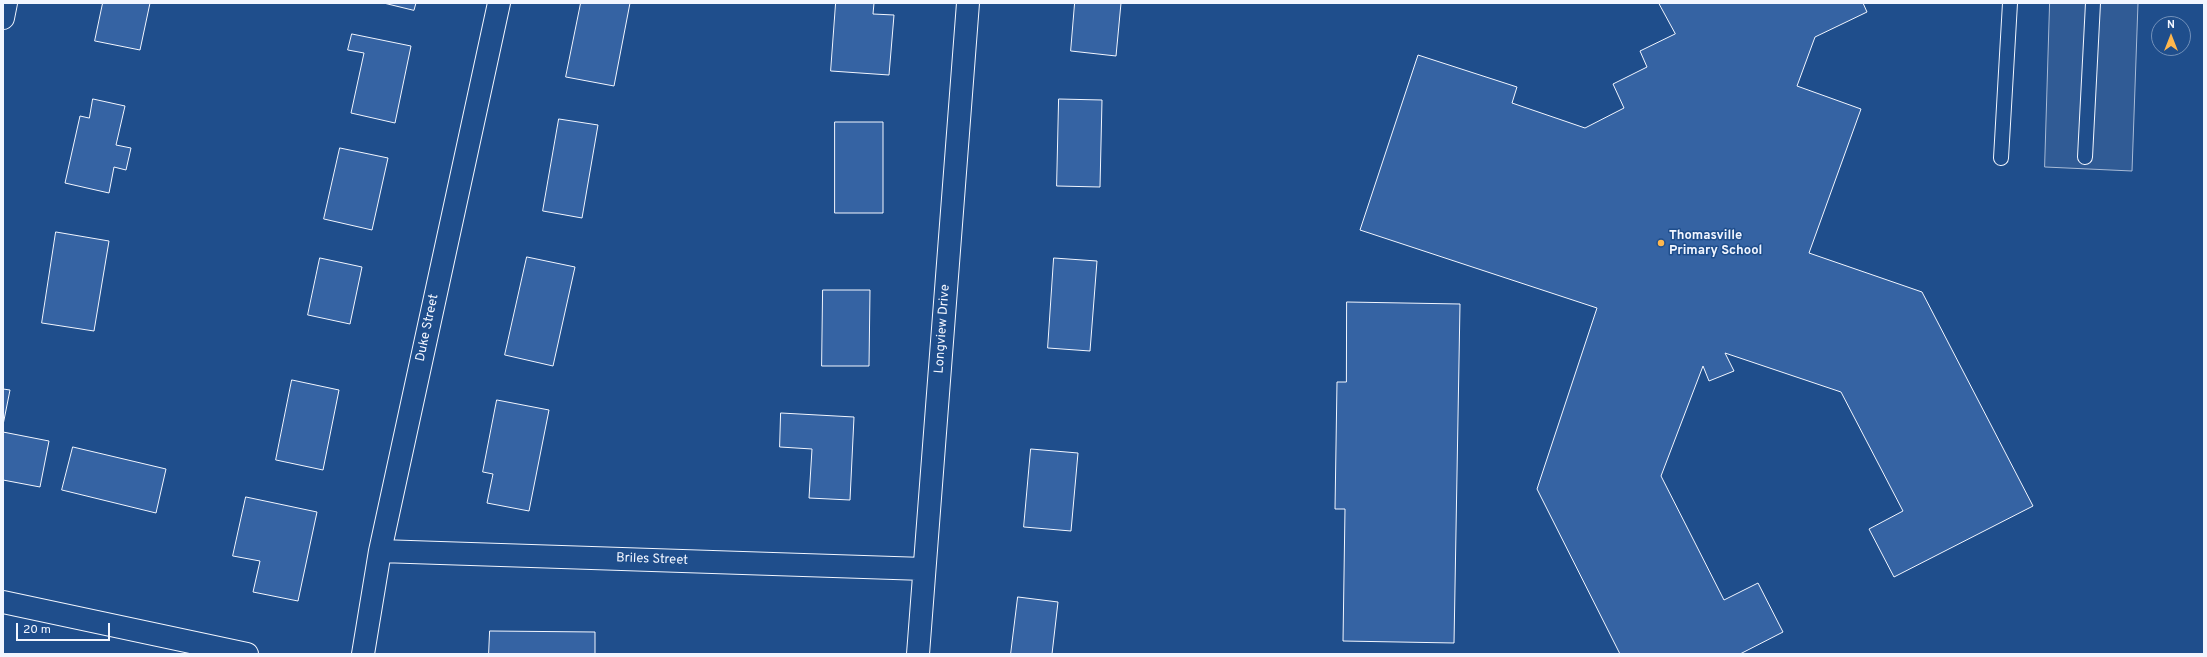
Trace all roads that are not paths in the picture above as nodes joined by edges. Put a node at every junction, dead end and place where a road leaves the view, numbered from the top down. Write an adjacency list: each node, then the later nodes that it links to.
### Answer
1 (6, 3): 7 (street)
2 (499, 3): 10 (street, Duke Street)
3 (968, 3): 11 (street, Longview Drive)
4 (2010, 3): 9 (lane)
5 (2084, 3): 6 (lane)
6 (2093, 3): 8 (lane)
7 (3, 18)
8 (2085, 157)
9 (2001, 158)
10 (380, 551): 11 (street, Briles Street); 14 (street, Duke Street)
11 (924, 569): 15 (street, Longview Drive)
12 (3, 602): 13 (street)
13 (246, 654)
14 (363, 654)
15 (918, 654)

